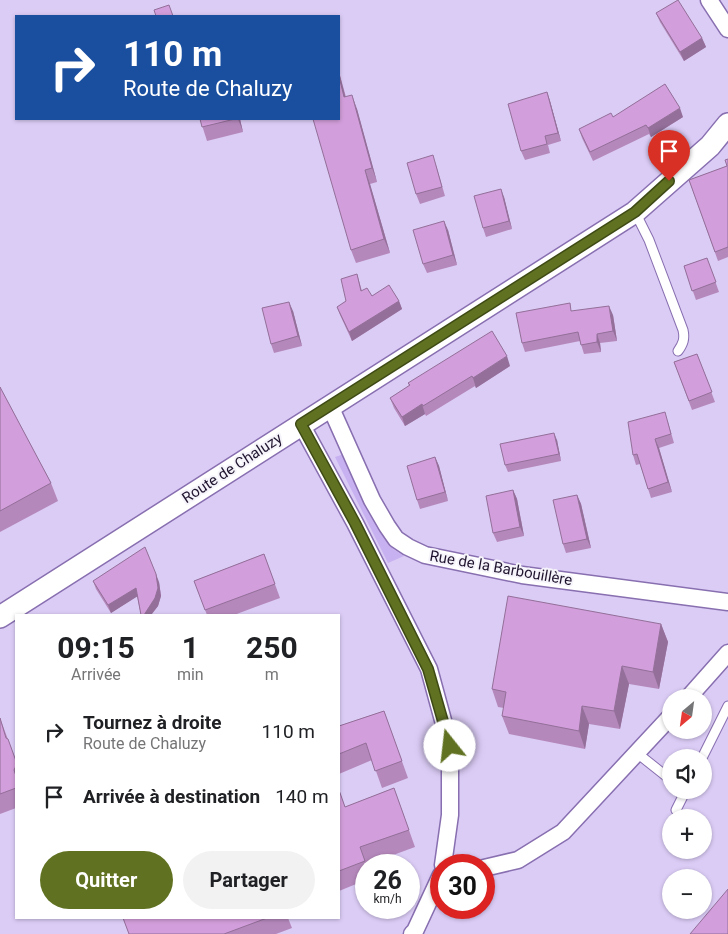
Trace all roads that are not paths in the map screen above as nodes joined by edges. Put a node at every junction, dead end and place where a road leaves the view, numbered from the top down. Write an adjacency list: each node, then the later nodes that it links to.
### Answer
1 (709, 0): 2 (street)
2 (728, 29)
3 (728, 124): 4 (street, Route de Chaluzy)
4 (635, 212): 5 (lane); 6 (street, Route de Chaluzy)
5 (678, 351)
6 (330, 406): 7 (street, Route de Chaluzy); 8 (street, Rue de la Barbouillère)
7 (301, 424): 9 (street, Route de Chaluzy); 17 (street)
8 (728, 602)
9 (0, 616)
10 (728, 653): 11 (street)
11 (696, 689)
12 (728, 706): 14 (lane)
13 (662, 726): 15 (street)
14 (706, 749)
15 (638, 753): 16 (lane); 18 (street)
16 (662, 773)
17 (445, 854)
18 (495, 865)
19 (430, 900): 20 (street)
20 (412, 934)

